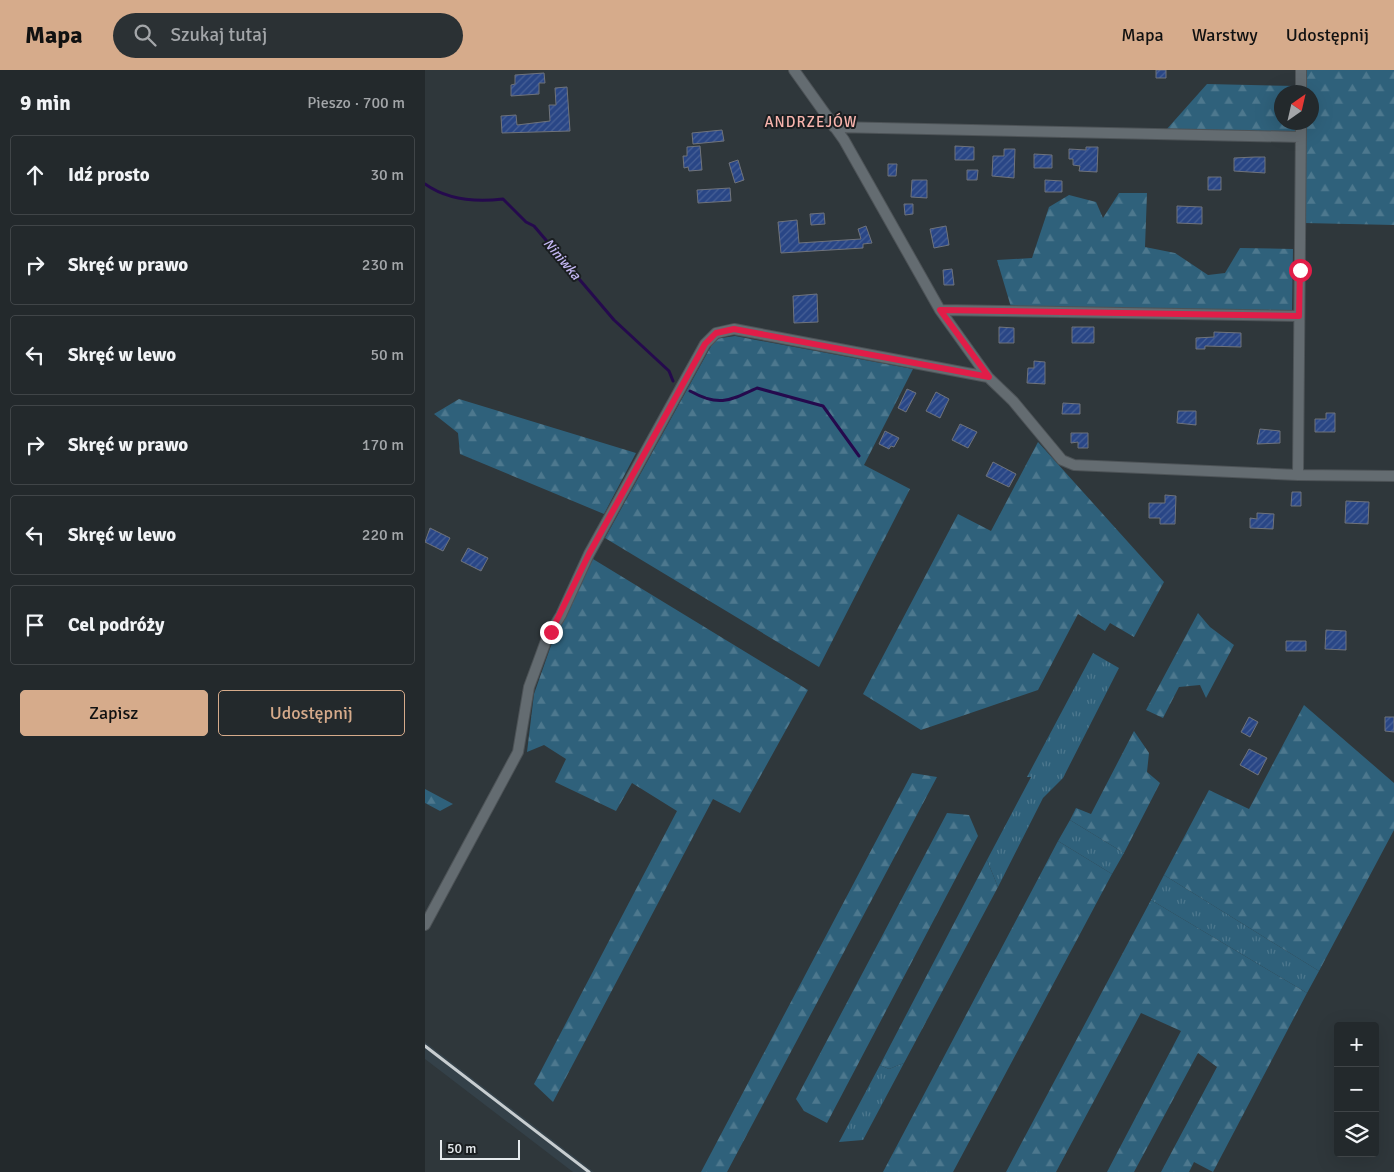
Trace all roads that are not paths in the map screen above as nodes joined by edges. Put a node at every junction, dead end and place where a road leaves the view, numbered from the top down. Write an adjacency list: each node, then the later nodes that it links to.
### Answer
1 (794, 70): 4 (street)
2 (1301, 70): 3 (street)
3 (1301, 85)
4 (834, 127): 6 (street); 7 (street)
5 (1301, 130): 6 (street)
6 (1301, 138): 8 (street)
7 (940, 310): 8 (street); 9 (street)
8 (1299, 316): 10 (street)
9 (989, 377): 10 (street); 12 (street)
10 (1298, 475): 11 (street)
11 (1394, 476)
12 (425, 925)

